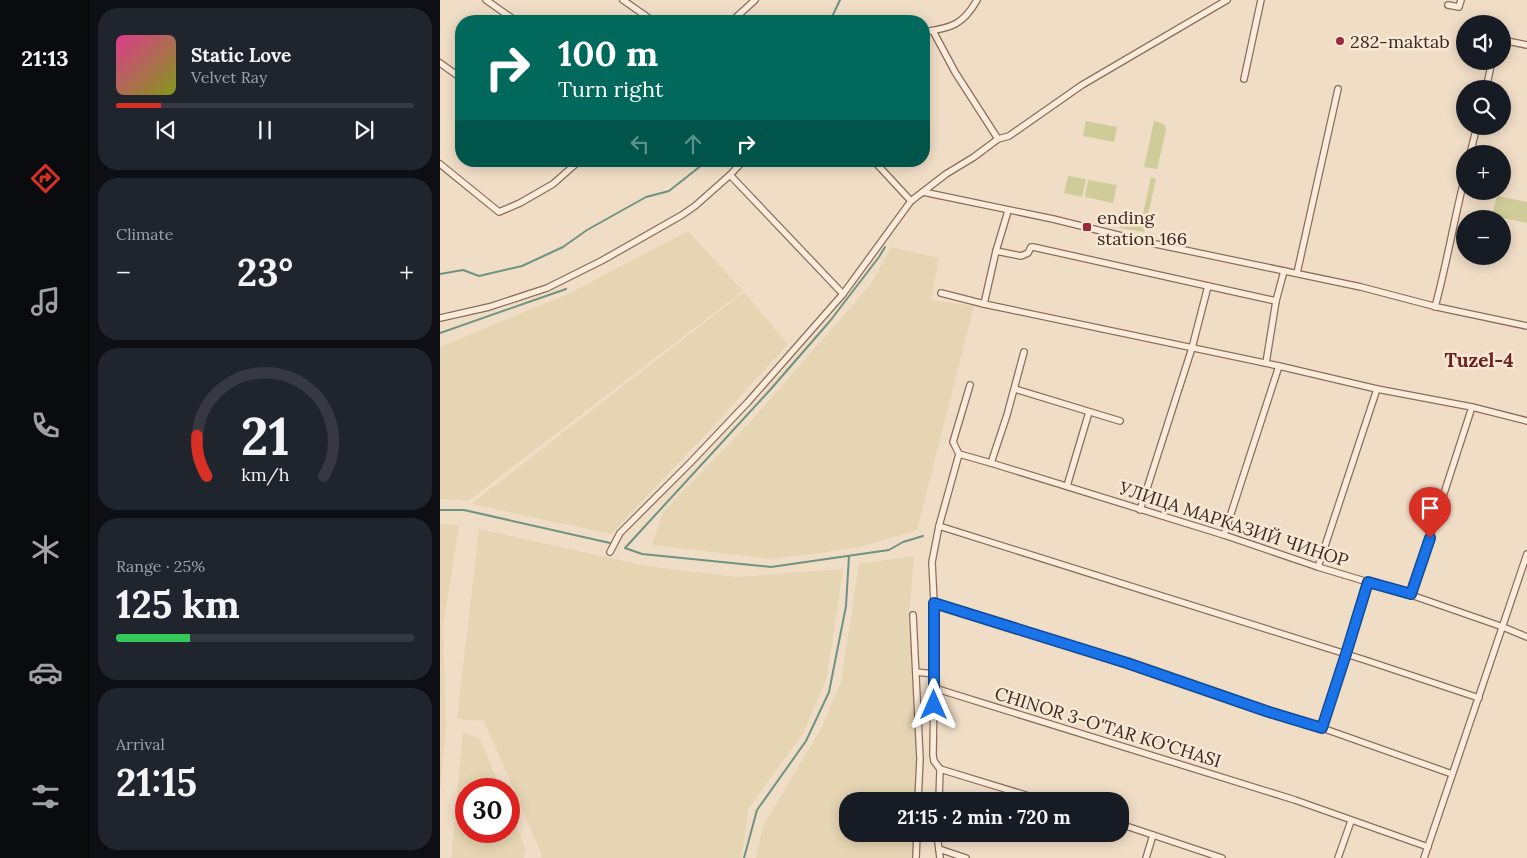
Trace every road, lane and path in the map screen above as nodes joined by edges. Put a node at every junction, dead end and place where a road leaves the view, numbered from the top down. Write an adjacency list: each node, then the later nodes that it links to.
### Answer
1 (486, 0): 9 (street)
2 (623, 0): 10 (street)
3 (755, 0): 11 (street)
4 (977, 0): 13 (street)
5 (1227, 0): 20 (street)
6 (1261, 0): 18 (street)
7 (1461, 0): 8 (street)
8 (1448, 5)
9 (507, 15)
10 (644, 15)
11 (739, 15)
12 (930, 31): 13 (street)
13 (933, 31): 20 (street)
14 (1511, 42): 15 (street)
15 (1527, 45)
16 (440, 63): 17 (street)
17 (455, 74)
18 (1244, 79)
19 (1338, 88): 32 (street)
20 (998, 139): 26 (street)
21 (440, 164): 22 (street)
22 (572, 167)
23 (737, 167): 25 (street)
24 (880, 167): 28 (street)
25 (730, 175): 35 (street); 39 (street)
26 (923, 192): 28 (street); 29 (street)
27 (1459, 200): 38 (street)
28 (911, 201): 35 (street)
29 (1008, 211): 30 (street); 31 (street)
30 (996, 251): 33 (street); 37 (street)
31 (1284, 271): 32 (street); 36 (street)
32 (1297, 273): 38 (street)
33 (1208, 286): 36 (street); 41 (street)
34 (940, 293): 37 (street)
35 (843, 294): 58 (street)
36 (1276, 301): 43 (street)
37 (981, 303): 41 (street)
38 (1435, 307): 40 (street)
39 (440, 318)
40 (1527, 326)
41 (1192, 348): 43 (street); 55 (street)
42 (1024, 352): 46 (street)
43 (1266, 363): 44 (street)
44 (1279, 366): 47 (street); 57 (street)
45 (970, 385): 52 (street)
46 (1015, 388): 49 (street); 53 (street)
47 (1377, 389): 48 (street); 60 (street)
48 (1472, 407): 51 (street); 62 (street)
49 (1089, 412): 50 (street); 54 (street)
50 (1120, 421)
51 (1527, 421)
52 (958, 454): 53 (street, УЛИЦА МАРКАЗИЙ ЧИНОР); 56 (street)
53 (991, 462): 54 (street, УЛИЦА МАРКАЗИЙ ЧИНОР)
54 (1067, 486): 55 (street, УЛИЦА МАРКАЗИЙ ЧИНОР)
55 (1140, 510): 57 (street, УЛИЦА МАРКАЗИЙ ЧИНОР)
56 (939, 526): 63 (street); 67 (street)
57 (1224, 535): 60 (street, УЛИЦА МАРКАЗИЙ ЧИНОР)
58 (610, 552)
59 (1527, 554): 65 (street)
60 (1318, 567): 61 (street, УЛИЦА МАРКАЗИЙ ЧИНОР)
61 (1368, 582): 62 (street, УЛИЦА МАРКАЗИЙ ЧИНОР); 67 (street)
62 (1411, 594): 65 (street, УЛИЦА МАРКАЗИЙ ЧИНОР)
63 (934, 603): 69 (street); 72 (street)
64 (913, 615): 68 (street)
65 (1503, 627): 66 (street, УЛИЦА МАРКАЗИЙ ЧИНОР); 71 (street)
66 (1527, 636)
67 (1346, 654): 71 (street); 72 (street)
68 (916, 672): 69 (street); 75 (street)
69 (934, 674): 70 (street)
70 (934, 688): 73 (street); 78 (street, CHINOR 3-O'TAR KO'CHASI)
71 (1478, 698): 74 (street)
72 (1322, 728): 74 (street)
73 (940, 769): 76 (street); 77 (street)
74 (1452, 774): 83 (street)
75 (918, 792)
76 (939, 792)
77 (1015, 792)
78 (1351, 821): 83 (street, CHINOR 3-O'TAR KO'CHASI); 90 (street)
79 (1129, 827): 80 (street)
80 (1153, 835): 88 (street); 89 (street)
81 (917, 842): 85 (street)
82 (938, 842): 84 (street)
83 (1428, 847): 91 (street)
84 (939, 849): 86 (street); 87 (street)
85 (916, 858)
86 (940, 858)
87 (966, 858)
88 (1146, 858)
89 (1222, 858)
90 (1338, 858)
91 (1424, 858)

